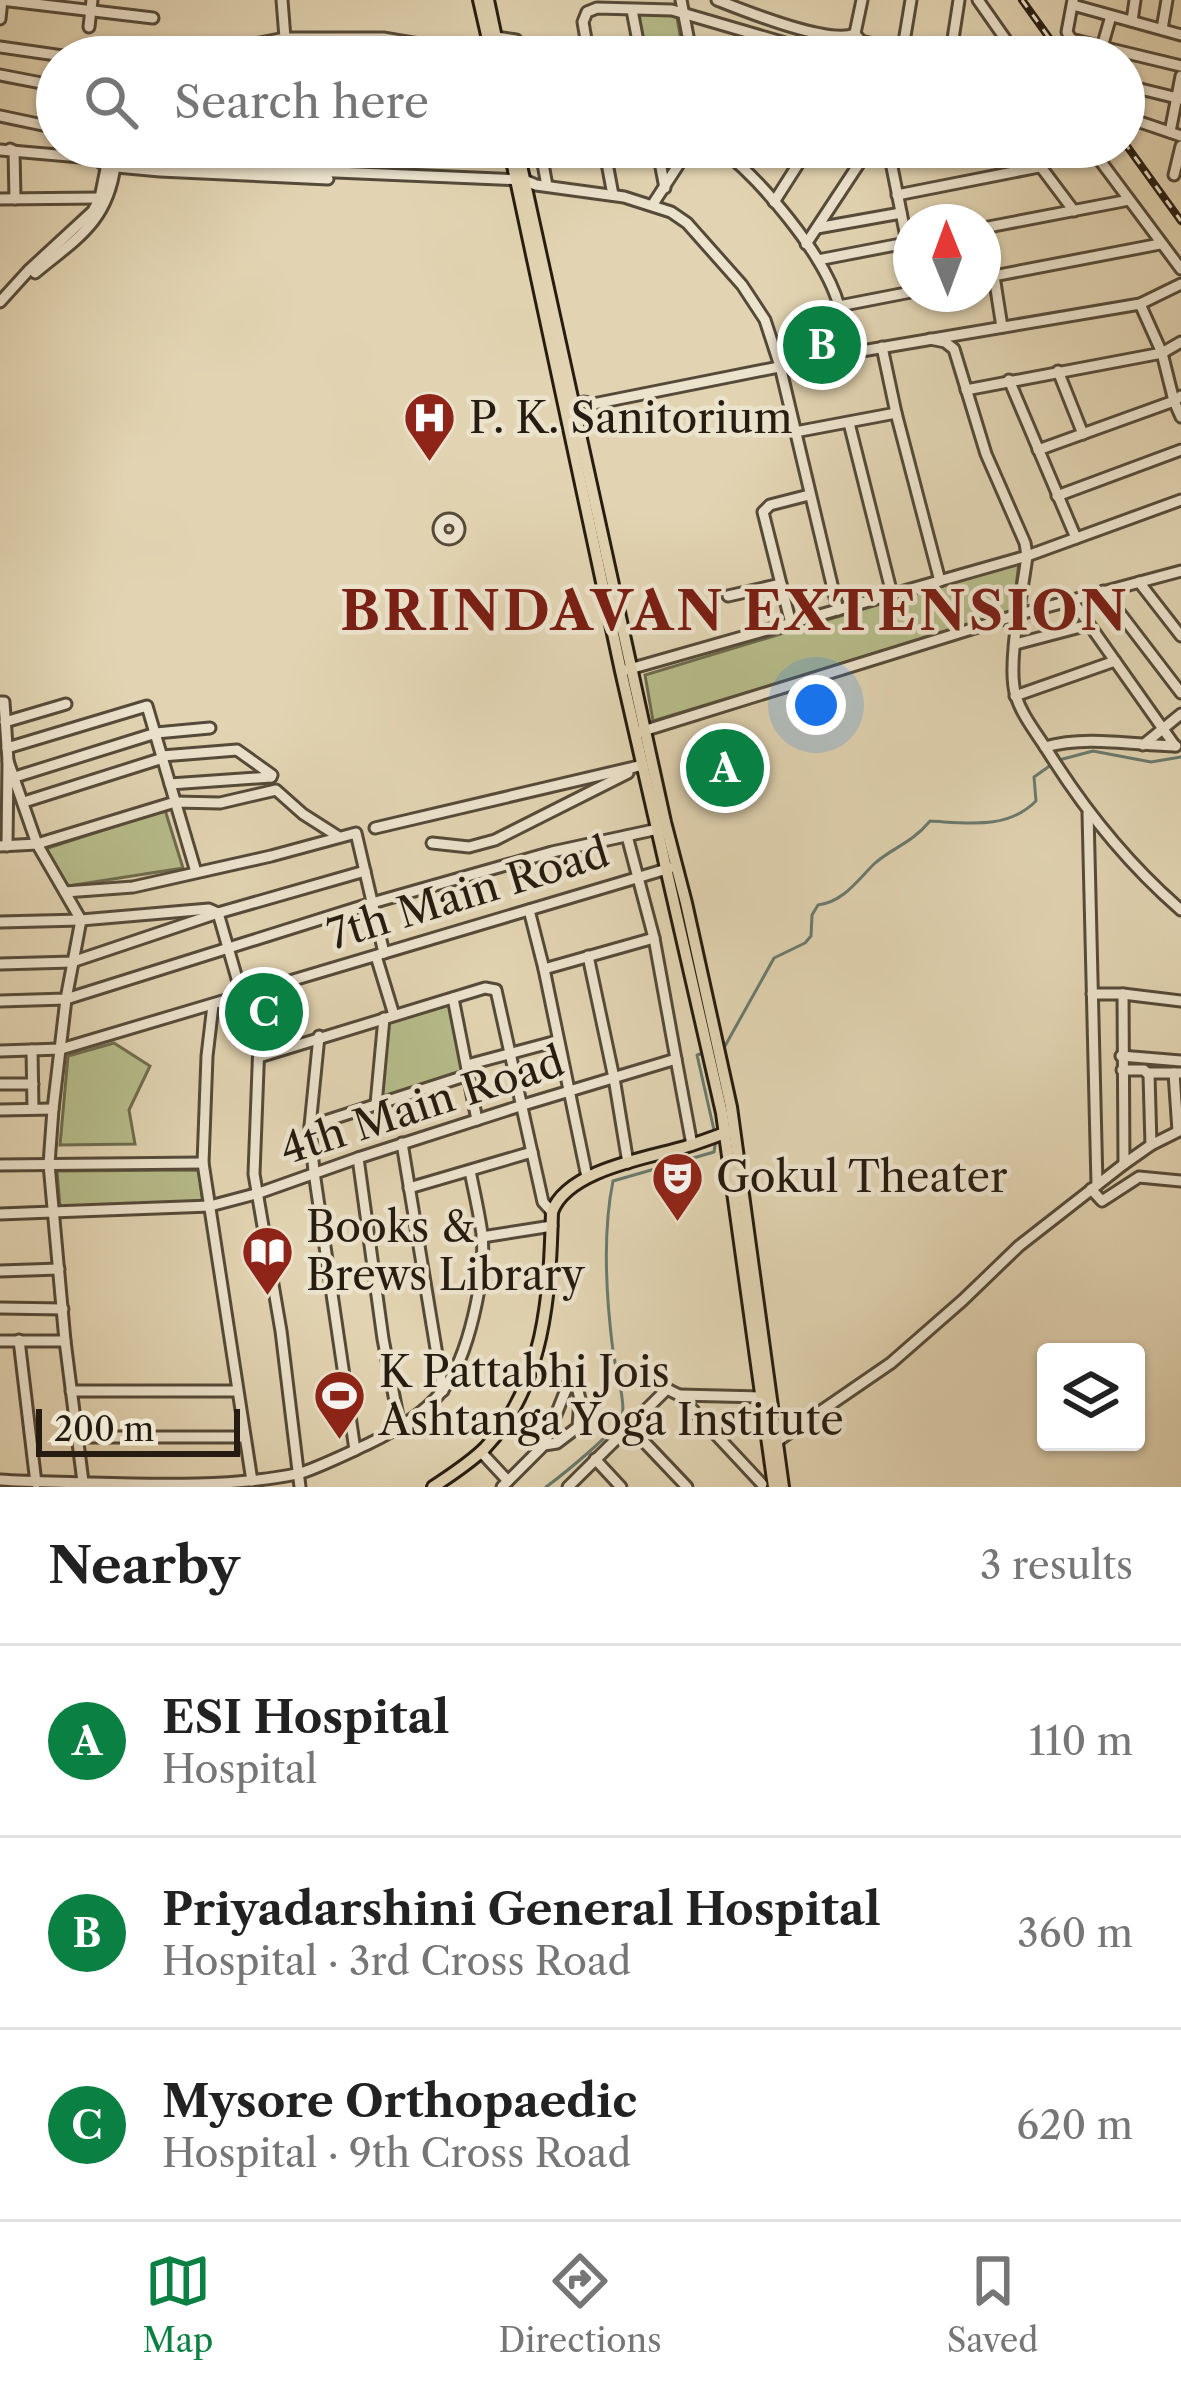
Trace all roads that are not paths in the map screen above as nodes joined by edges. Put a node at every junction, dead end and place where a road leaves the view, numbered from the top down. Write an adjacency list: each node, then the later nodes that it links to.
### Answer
1 (1, 0): 14 (street); 18 (street)
2 (282, 0): 24 (street)
3 (484, 0): 25 (main road); 26 (main road)
4 (717, 0): 30 (street)
5 (843, 0): 12 (street)
6 (911, 0): 32 (street)
7 (959, 0): 33 (street)
8 (978, 0): 34 (street)
9 (1105, 0): 17 (street)
10 (1135, 0): 20 (street)
11 (1166, 0): 22 (street)
12 (861, 2): 31 (street)
13 (1073, 3): 17 (street); 35 (street)
14 (92, 5): 19 (street); 21 (street)
15 (683, 8): 16 (street); 29 (street)
16 (632, 10): 27 (street); 28 (street)
17 (1107, 15): 20 (street); 36 (street)
18 (0, 19)
19 (153, 19)
20 (1132, 21): 22 (street)
21 (89, 27)
22 (1162, 29): 23 (street)
23 (1181, 35)
24 (285, 36)
25 (490, 36)
26 (496, 36)
27 (585, 36)
28 (637, 36)
29 (764, 36)
30 (833, 36)
31 (854, 36)
32 (905, 36)
33 (953, 36)
34 (1003, 36)
35 (1068, 36)
36 (1100, 36)
37 (0, 46): 38 (street)
38 (36, 52)
39 (1145, 57): 40 (street)
40 (1181, 66)
41 (0, 75): 43 (street)
42 (1181, 76): 45 (street)
43 (36, 81)
44 (1145, 90): 45 (street)
45 (1179, 98): 49 (street)
46 (0, 116): 47 (street)
47 (36, 124)
48 (1145, 124): 49 (street)
49 (1176, 134)
50 (1181, 146): 72 (street)
51 (0, 147): 52 (street)
52 (14, 151): 53 (street); 79 (street)
53 (36, 154)
54 (107, 168): 77 (street)
55 (108, 168): 94 (street)
56 (240, 168): 71 (street)
57 (311, 168): 71 (street)
58 (327, 168): 71 (street)
59 (521, 168): 73 (main road)
60 (533, 168): 73 (street)
61 (608, 168): 75 (street)
62 (661, 168): 74 (street)
63 (677, 168): 74 (street)
64 (743, 168): 81 (street)
65 (794, 168): 81 (street)
66 (856, 168): 87 (street)
67 (892, 168): 76 (street)
68 (1034, 168): 76 (street)
69 (1040, 168): 84 (street)
70 (1105, 168): 80 (street)
71 (328, 172): 73 (street)
72 (1174, 175)
73 (527, 184): 75 (street); 112 (main road)
74 (665, 188): 82 (street)
75 (613, 195): 82 (street)
76 (898, 195): 83 (street)
77 (100, 198): 79 (street); 94 (street)
78 (0, 199): 79 (street)
79 (15, 199)
80 (1129, 200): 84 (street); 89 (street)
81 (774, 202): 88 (street)
82 (653, 204): 107 (street)
83 (900, 204)
84 (1074, 211): 86 (street)
85 (893, 214): 87 (street)
86 (1001, 225)
87 (817, 228): 88 (street)
88 (806, 244): 91 (street)
89 (1160, 244): 92 (street); 93 (street)
90 (893, 246): 91 (street)
91 (818, 260): 99 (street)
92 (1181, 269)
93 (1001, 275)
94 (21, 282): 97 (street)
95 (1181, 284): 98 (street)
96 (893, 296): 99 (street)
97 (0, 302)
98 (1140, 304): 101 (street); 105 (street)
99 (839, 306): 106 (street)
100 (998, 312): 101 (street)
101 (1002, 327): 102 (street)
102 (930, 338): 104 (street); 110 (street)
103 (1181, 342): 105 (street)
104 (883, 347): 106 (street); 113 (street)
105 (1162, 352): 108 (street); 111 (street)
106 (844, 354): 107 (street)
107 (780, 366): 112 (street); 116 (street)
108 (1058, 371): 109 (street); 117 (street)
109 (1009, 380): 110 (street); 118 (street)
110 (966, 390): 124 (street)
111 (1177, 399): 114 (street); 117 (street)
112 (569, 410): 140 (main road)
113 (896, 413): 115 (street); 126 (street)
114 (1181, 417)
115 (849, 423): 116 (street); 130 (street)
116 (795, 432): 120 (street)
117 (1082, 434): 118 (street)
118 (1038, 450): 121 (street)
119 (1181, 450): 121 (street)
120 (809, 495): 128 (street); 133 (street)
121 (1057, 496): 123 (street)
122 (1181, 500): 123 (street)
123 (1076, 538): 124 (street)
124 (1027, 556): 126 (street); 134 (street)
125 (1179, 574): 127 (street)
126 (940, 580): 130 (street)
127 (1139, 582): 129 (street); 137 (street)
128 (781, 584): 131 (street); 135 (street)
129 (1103, 591): 132 (street); 141 (street)
130 (892, 595): 133 (street)
131 (728, 596)
132 (1072, 600): 134 (street); 136 (street)
133 (838, 610): 135 (street)
134 (1020, 614): 138 (street); 149 (street)
135 (791, 624): 140 (street)
136 (1088, 625): 138 (street); 139 (street)
137 (1181, 636)
138 (1016, 644): 142 (street)
139 (1115, 661): 142 (street); 147 (street)
140 (626, 670): 149 (main road)
141 (1181, 693)
142 (1016, 696): 153 (street)
143 (2, 702): 146 (street)
144 (66, 704): 146 (street)
145 (1181, 714): 147 (street)
146 (4, 726): 154 (street)
147 (1162, 727): 151 (street); 152 (street)
148 (210, 728): 150 (street)
149 (640, 731): 156 (main road); 170 (main road)
150 (155, 733): 154 (street); 155 (street); 157 (street)
151 (1143, 745): 152 (street); 153 (street)
152 (1178, 746)
153 (1048, 752): 162 (street)
154 (5, 755): 157 (street)
155 (162, 757): 158 (street); 158 (street); 159 (street)
156 (643, 766): 163 (street); 164 (main road); 167 (street)
157 (9, 784): 159 (street); 161 (street)
158 (170, 784): 160 (street)
159 (24, 802): 168 (street)
160 (175, 802): 166 (street); 168 (street); 172 (street)
161 (3, 810): 169 (street)
162 (1088, 813): 177 (street); 189 (street)
163 (375, 828)
164 (658, 830): 165 (street); 170 (main road)
165 (627, 836): 173 (street); 175 (street)
166 (339, 837): 171 (street); 172 (street)
167 (432, 843)
168 (37, 844): 169 (street); 174 (street)
169 (3, 846)
170 (672, 868): 173 (street, 7th Main Road); 224 (main road)
171 (365, 871): 175 (street); 178 (street)
172 (196, 872): 174 (street)
173 (638, 876): 176 (street, 7th Main Road); 181 (street)
174 (65, 892): 179 (street)
175 (372, 903): 182 (street); 183 (street)
176 (530, 910): 183 (street, 7th Main Road); 187 (street)
177 (1181, 910)
178 (218, 913): 179 (street); 182 (street); 185 (street)
179 (81, 920): 180 (street); 185 (street)
180 (0, 922)
181 (654, 938): 184 (street); 206 (street)
182 (229, 948): 191 (street); 193 (street)
183 (380, 955): 188 (street, 7th Main Road); 197 (street)
184 (588, 956): 187 (street); 212 (street)
185 (71, 962): 186 (street); 193 (street)
186 (0, 964)
187 (544, 969): 199 (street)
188 (261, 990): 191 (street, 7th Main Road); 205 (street)
189 (1092, 994): 190 (street); 239 (street)
190 (1123, 994): 195 (street); 204 (street)
191 (242, 996): 196 (street, 7th Main Road)
192 (453, 998): 197 (street); 203 (street); 208 (street)
193 (66, 999): 194 (street); 200 (street)
194 (0, 1000)
195 (1181, 1001)
196 (213, 1005): 200 (street, 7th Main Road); 231 (street)
197 (389, 1016): 198 (street); 216 (street)
198 (319, 1036): 205 (street); 222 (street)
199 (557, 1041): 203 (street); 215 (street)
200 (61, 1049): 201 (street, 7th Main Road); 219 (street)
201 (32, 1050): 202 (street, 7th Main Road); 214 (street)
202 (0, 1051)
203 (512, 1053): 208 (street); 217 (street)
204 (1121, 1056): 207 (street); 209 (street)
205 (259, 1057): 241 (street)
206 (676, 1059): 212 (street, 4th Main Road); 227 (street)
207 (1181, 1061)
208 (468, 1070): 216 (street); 221 (street)
209 (1122, 1070): 210 (street); 233 (street)
210 (1148, 1073): 211 (street); 226 (street)
211 (1178, 1073): 223 (street)
212 (614, 1078): 215 (street, 4th Main Road); 232 (street)
213 (0, 1084): 214 (street)
214 (33, 1084): 218 (street)
215 (568, 1091): 217 (street, 4th Main Road); 237 (street)
216 (376, 1104): 222 (street)
217 (523, 1105): 221 (street, 4th Main Road); 228 (street)
218 (33, 1109): 219 (street); 220 (street)
219 (52, 1109): 230 (street)
220 (0, 1110)
221 (477, 1120): 225 (street, 4th Main Road)
222 (310, 1126): 236 (street)
223 (1180, 1131): 226 (street)
224 (722, 1134): 227 (main road); 258 (main road); 263 (main road)
225 (402, 1143): 229 (street, 4th Main Road); 240 (street)
226 (1151, 1144): 233 (street)
227 (692, 1145): 232 (main road)
228 (532, 1152): 235 (street); 245 (street)
229 (358, 1158): 236 (street, 4th Main Road); 259 (street)
230 (50, 1163): 231 (street); 234 (street); 244 (street)
231 (203, 1163): 242 (street)
232 (628, 1163): 237 (main road)
233 (1124, 1164): 239 (street)
234 (0, 1165)
235 (470, 1171): 240 (street); 246 (street)
236 (314, 1172): 241 (street, 4th Main Road); 265 (street)
237 (587, 1177): 245 (main road)
238 (1181, 1181): 239 (street)
239 (1094, 1187): 263 (street)
240 (409, 1188): 256 (street)
241 (259, 1193): 242 (street, 4th Main Road); 269 (street)
242 (209, 1207): 244 (street, 4th Main Road); 255 (street)
243 (0, 1214): 244 (street, 4th Main Road)
244 (54, 1214): 247 (street)
245 (552, 1219): 246 (street); 266 (main road)
246 (482, 1237): 256 (street)
247 (59, 1269): 248 (street); 250 (street)
248 (0, 1271)
249 (0, 1308): 250 (street)
250 (63, 1309): 253 (street)
251 (20, 1340): 252 (street); 253 (street); 273 (street)
252 (0, 1341)
253 (65, 1341): 254 (street)
254 (70, 1390): 255 (street); 261 (street)
255 (236, 1391): 262 (street)
256 (443, 1391): 259 (street)
257 (679, 1395): 258 (street); 260 (street); 274 (street)
258 (761, 1396): 274 (main road)
259 (400, 1426): 265 (street)
260 (629, 1426): 267 (street); 280 (street)
261 (78, 1437): 262 (street); 272 (street)
262 (244, 1437): 271 (street)
263 (776, 1442): 274 (main road)
264 (544, 1444): 264 (street); 275 (street)
265 (355, 1450): 269 (street)
266 (481, 1452): 275 (street); 277 (main road)
267 (595, 1460): 278 (street); 279 (street)
268 (0, 1467): 270 (street)
269 (299, 1474): 271 (street); 276 (street)
270 (1, 1480): 273 (street)
271 (252, 1481): 272 (street)
272 (83, 1482): 273 (street)
273 (36, 1483)
274 (772, 1483)
275 (505, 1484)
276 (300, 1487)
277 (433, 1487)
278 (568, 1487)
279 (621, 1487)
280 (687, 1487)

